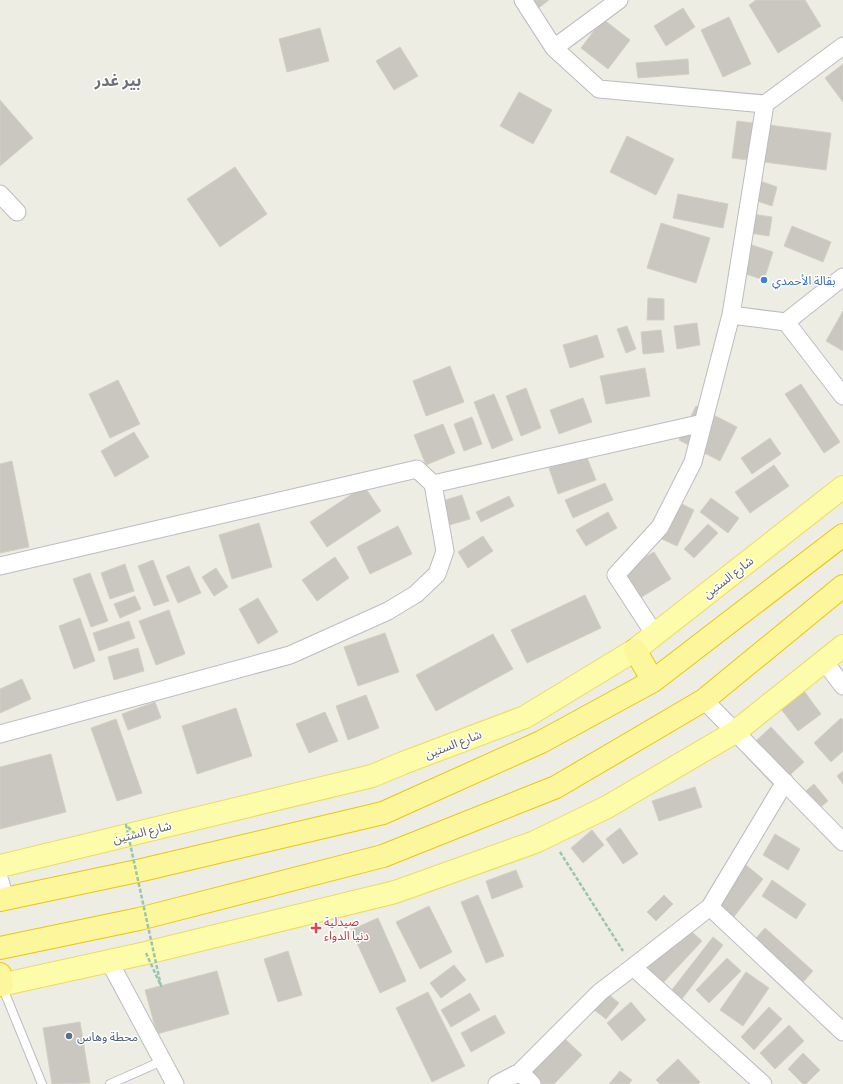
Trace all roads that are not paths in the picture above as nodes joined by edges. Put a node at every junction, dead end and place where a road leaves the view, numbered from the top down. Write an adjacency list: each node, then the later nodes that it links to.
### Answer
1 (523, 0): 4 (street)
2 (620, 0): 4 (street)
3 (843, 46): 5 (street)
4 (554, 48): 5 (street)
5 (765, 104): 9 (street)
6 (0, 194): 7 (street)
7 (17, 212)
8 (843, 277): 10 (street)
9 (731, 315): 10 (street); 12 (street)
10 (786, 322): 11 (street)
11 (843, 396)
12 (703, 423): 13 (street); 18 (street)
13 (433, 484): 16 (street); 26 (street)
14 (843, 487): 18 (main road, شارع الستين)
15 (843, 535): 22 (highway)
16 (0, 566)
17 (843, 586): 24 (highway)
18 (655, 635): 20 (main road, شارع الستين)
19 (843, 646): 21 (main road)
20 (635, 650): 22 (highway); 29 (main road, شارع الستين)
21 (824, 661): 23 (street); 25 (main road)
22 (652, 681): 30 (highway)
23 (843, 686)
24 (704, 700): 25 (street); 32 (highway)
25 (734, 732): 27 (street); 33 (main road)
26 (0, 734)
27 (785, 782): 28 (street); 31 (street)
28 (843, 842)
29 (0, 866)
30 (2, 894)
31 (710, 907): 34 (street); 36 (street)
32 (0, 948)
33 (109, 961): 35 (main road); 37 (street)
34 (633, 967): 38 (street); 43 (street)
35 (1, 982): 39 (lane)
36 (843, 1032)
37 (162, 1061): 40 (lane); 41 (street)
38 (526, 1078): 42 (street)
39 (42, 1084)
40 (110, 1084)
41 (174, 1084)
42 (497, 1084)
43 (763, 1084)

